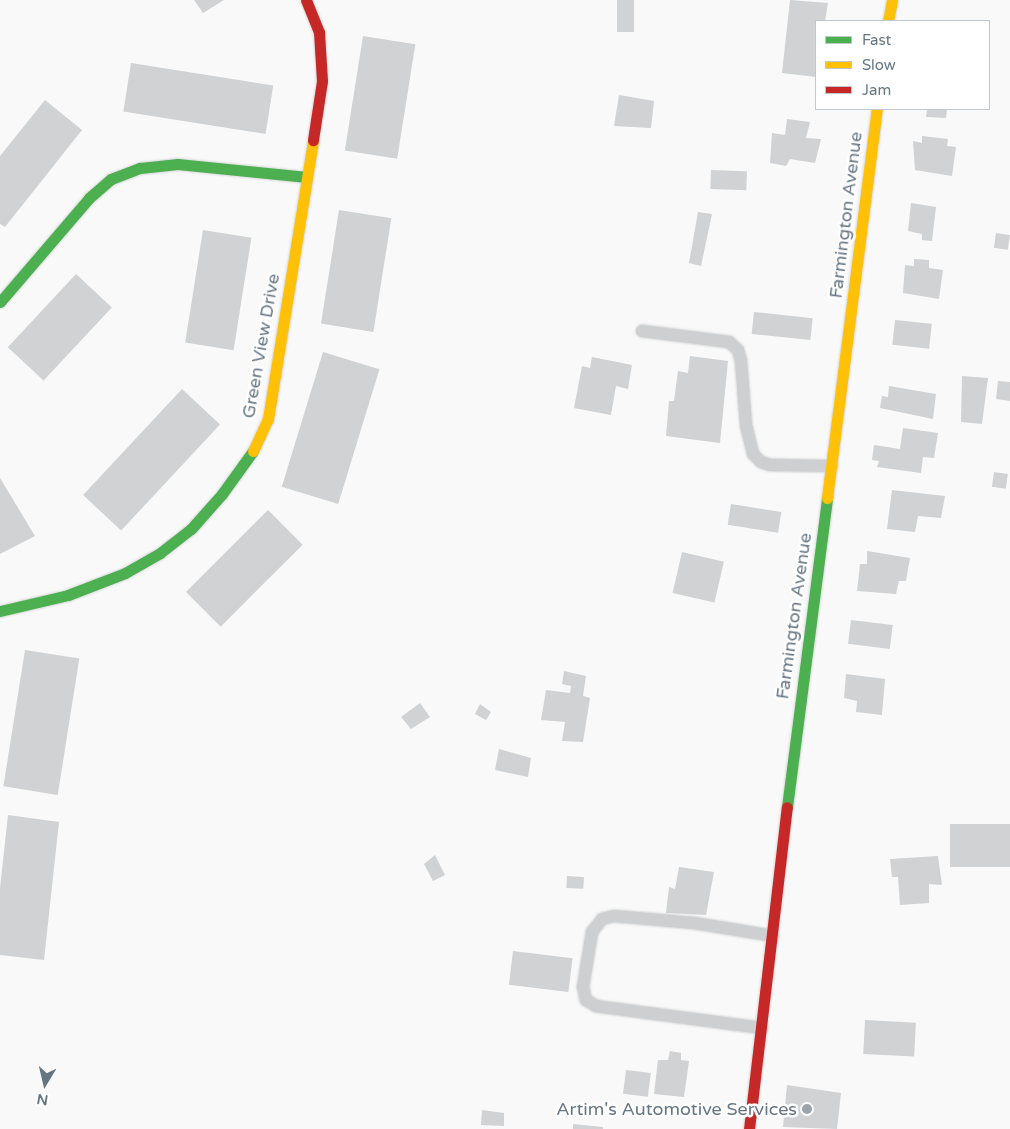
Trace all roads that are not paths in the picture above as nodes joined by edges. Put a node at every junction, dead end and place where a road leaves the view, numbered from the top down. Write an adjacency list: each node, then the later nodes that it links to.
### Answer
1 (306, 0): 5 (street, Green View Drive)
2 (892, 0): 3 (street)
3 (888, 20)
4 (877, 110): 8 (street, Farmington Avenue)
5 (306, 177): 6 (street); 9 (street, Green View Drive)
6 (0, 302)
7 (642, 331): 8 (lane)
8 (832, 466): 10 (street, Farmington Avenue)
9 (0, 611)
10 (773, 936): 11 (street, Farmington Avenue); 11 (lane)
11 (762, 1028): 12 (street, Farmington Avenue)
12 (749, 1129)

